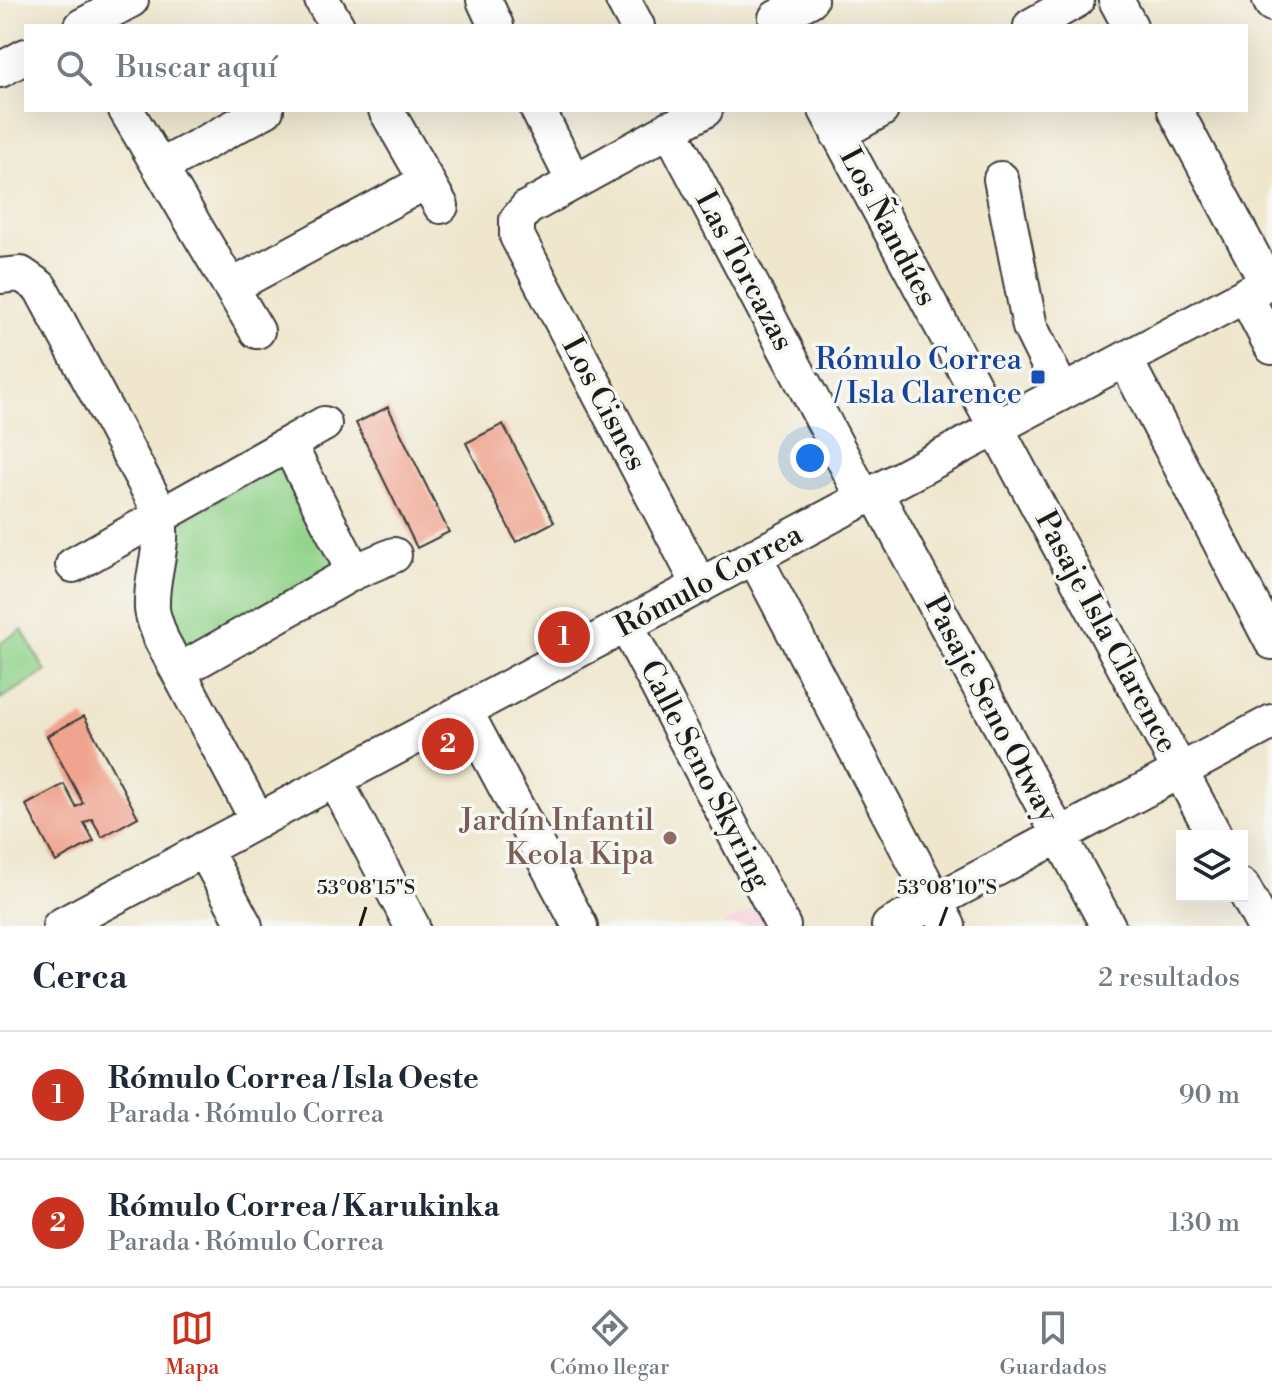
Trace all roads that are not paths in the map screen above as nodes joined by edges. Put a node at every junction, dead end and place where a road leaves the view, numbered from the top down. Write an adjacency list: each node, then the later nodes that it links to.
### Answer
1 (131, 0): 9 (street)
2 (322, 0): 10 (street)
3 (484, 0): 11 (street)
4 (623, 0): 12 (street)
5 (810, 0): 8 (street)
6 (1077, 0): 13 (street)
7 (1116, 0): 14 (street)
8 (774, 15)
9 (86, 24)
10 (336, 24)
11 (495, 24)
12 (636, 24)
13 (1035, 24)
14 (1129, 24)
15 (24, 57): 16 (street)
16 (0, 70)
17 (127, 112): 25 (street)
18 (262, 112): 25 (street)
19 (387, 112): 30 (street)
20 (539, 112): 27 (street)
21 (873, 112): 24 (street)
22 (1176, 112): 29 (street)
23 (685, 117): 27 (street); 38 (street, Las Torcazas)
24 (832, 122): 36 (street, Los Ñandúes)
25 (160, 167): 30 (street)
26 (1001, 179): 34 (street)
27 (574, 182): 44 (street, Los Cisnes)
28 (0, 276): 39 (street)
29 (1261, 286): 32 (street); 33 (street, Rómulo Correa)
30 (231, 287): 31 (street)
31 (257, 331)
32 (1272, 347)
33 (1125, 359): 34 (street, Rómulo Correa); 46 (street)
34 (1062, 392): 36 (street, Rómulo Correa)
35 (324, 424): 37 (street)
36 (996, 428): 38 (street, Rómulo Correa); 50 (street, Pasaje Isla Clarence)
37 (289, 445): 39 (street); 43 (street)
38 (869, 495): 41 (street, Rómulo Correa); 54 (street, Pasaje Seno Otway)
39 (160, 517): 42 (street); 47 (street)
40 (394, 555): 43 (street)
41 (754, 556): 44 (street, Rómulo Correa); 57 (street)
42 (73, 565)
43 (354, 572): 47 (street)
44 (700, 586): 45 (street, Rómulo Correa)
45 (626, 625): 48 (street, Rómulo Correa); 62 (street, Calle Seno Skyring)
46 (1272, 642)
47 (179, 671): 52 (street)
48 (465, 711): 51 (street, Rómulo Correa); 61 (street)
49 (1272, 722): 50 (street)
50 (1180, 771): 53 (street, Pasaje Isla Clarence); 54 (street)
51 (335, 780): 52 (street, Rómulo Correa); 60 (street)
52 (258, 821): 55 (street, Rómulo Correa)
53 (1212, 830)
54 (1059, 835): 57 (street); 64 (street, Pasaje Seno Otway)
55 (204, 849): 58 (street, Rómulo Correa); 59 (street)
56 (1248, 897): 65 (street)
57 (941, 914): 63 (street)
58 (60, 926)
59 (245, 926)
60 (412, 926)
61 (580, 926)
62 (783, 926)
63 (889, 926)
64 (1108, 926)
65 (1264, 926)

